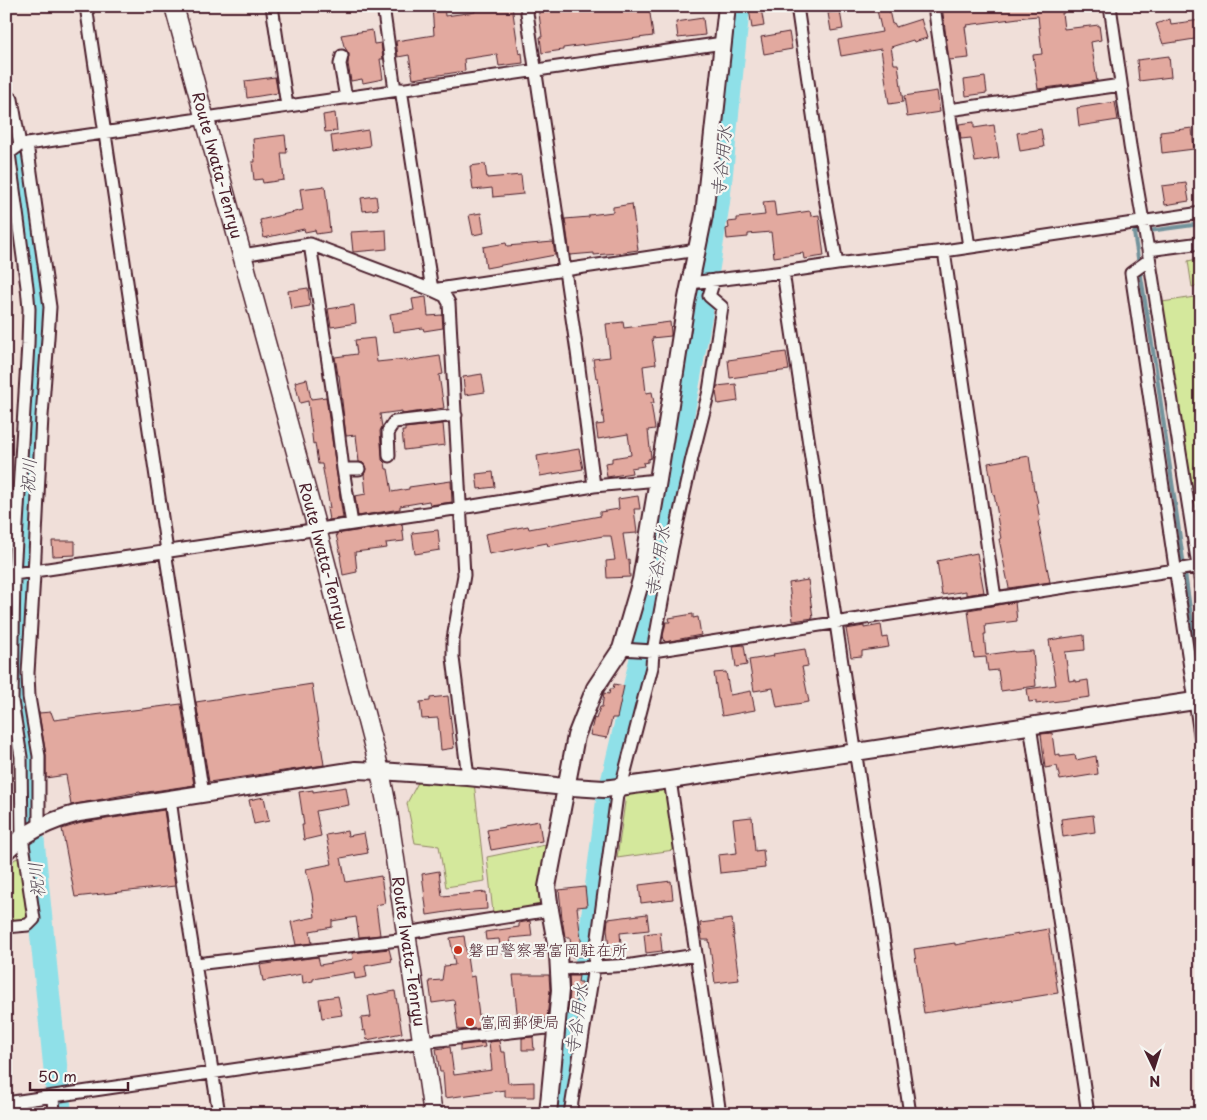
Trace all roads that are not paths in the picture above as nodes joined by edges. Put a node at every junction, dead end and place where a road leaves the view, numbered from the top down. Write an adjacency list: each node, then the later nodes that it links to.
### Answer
1 (86, 6): 20 (street)
2 (174, 6): 19 (main road, Route Iwata-Tenryu)
3 (272, 6): 17 (street)
4 (383, 6): 14 (street)
5 (526, 6): 12 (street)
6 (728, 6): 10 (street)
7 (798, 6): 31 (street)
8 (934, 6): 18 (street)
9 (1110, 6): 13 (street)
10 (723, 43): 12 (street); 27 (street)
11 (342, 56): 16 (street)
12 (536, 71): 14 (street); 32 (street)
13 (1121, 85): 18 (street); 23 (street)
14 (398, 90): 16 (street); 36 (street)
15 (6, 96): 21 (street)
16 (346, 98): 17 (street)
17 (287, 106): 19 (street)
18 (949, 110): 26 (street)
19 (204, 118): 20 (street); 29 (main road, Route Iwata-Tenryu)
20 (105, 134): 21 (street); 46 (street)
21 (15, 149): 48 (street); 49 (street)
22 (1201, 213): 23 (street)
23 (1143, 222): 26 (street); 30 (street)
24 (1201, 243): 30 (street)
25 (310, 244): 29 (street); 36 (street); 39 (street)
26 (969, 247): 28 (street)
27 (697, 250): 32 (street); 35 (street)
28 (944, 251): 31 (street); 51 (street)
29 (242, 255): 45 (main road, Route Iwata-Tenryu)
30 (1148, 255): 47 (street); 47 (street)
31 (837, 264): 33 (street)
32 (565, 269): 36 (street); 42 (street)
33 (783, 272): 34 (street); 52 (street)
34 (714, 280): 35 (street); 54 (street)
35 (690, 283): 41 (street)
36 (432, 290): 37 (street)
37 (456, 415): 38 (street); 43 (street)
38 (389, 456)
39 (343, 469): 40 (street); 44 (street)
40 (359, 469)
41 (658, 480): 42 (street); 53 (street)
42 (594, 486): 43 (street)
43 (461, 508): 44 (street); 60 (street)
44 (352, 524): 45 (street)
45 (317, 529): 46 (street); 59 (main road, Route Iwata-Tenryu)
46 (166, 551): 48 (street); 64 (street)
47 (1189, 568): 50 (street); 51 (street); 55 (street)
48 (35, 571): 49 (street); 66 (street)
49 (14, 574): 66 (street)
50 (1201, 585)
51 (995, 598): 52 (street)
52 (836, 623): 54 (street); 58 (street)
53 (621, 649): 54 (street); 62 (street)
54 (646, 651): 63 (street)
55 (1198, 700): 56 (street); 57 (street)
56 (1030, 725): 58 (street); 87 (street)
57 (1201, 741)
58 (856, 751): 61 (street); 86 (street)
59 (380, 771): 60 (street); 64 (street); 70 (main road, Route Iwata-Tenryu)
60 (468, 777): 62 (street)
61 (670, 780): 63 (street); 71 (street)
62 (566, 787): 63 (street); 68 (street)
63 (621, 787): 73 (street)
64 (203, 794): 65 (street)
65 (170, 799): 66 (street); 72 (street)
66 (31, 832): 67 (street); 69 (street)
67 (6, 852)
68 (550, 910): 70 (street); 74 (street)
69 (6, 927)
70 (407, 936): 72 (street); 76 (main road, Route Iwata-Tenryu)
71 (696, 955): 73 (street); 85 (street)
72 (196, 964): 77 (street)
73 (594, 967): 74 (street); 84 (street)
74 (559, 969): 75 (street)
75 (556, 1027): 76 (street); 83 (street)
76 (422, 1042): 77 (street); 82 (main road, Route Iwata-Tenryu)
77 (213, 1073): 78 (street); 81 (street)
78 (53, 1097): 79 (street); 80 (street)
79 (6, 1103)
80 (54, 1114)
81 (219, 1114)
82 (434, 1114)
83 (548, 1114)
84 (570, 1114)
85 (720, 1114)
86 (910, 1114)
87 (1088, 1114)

